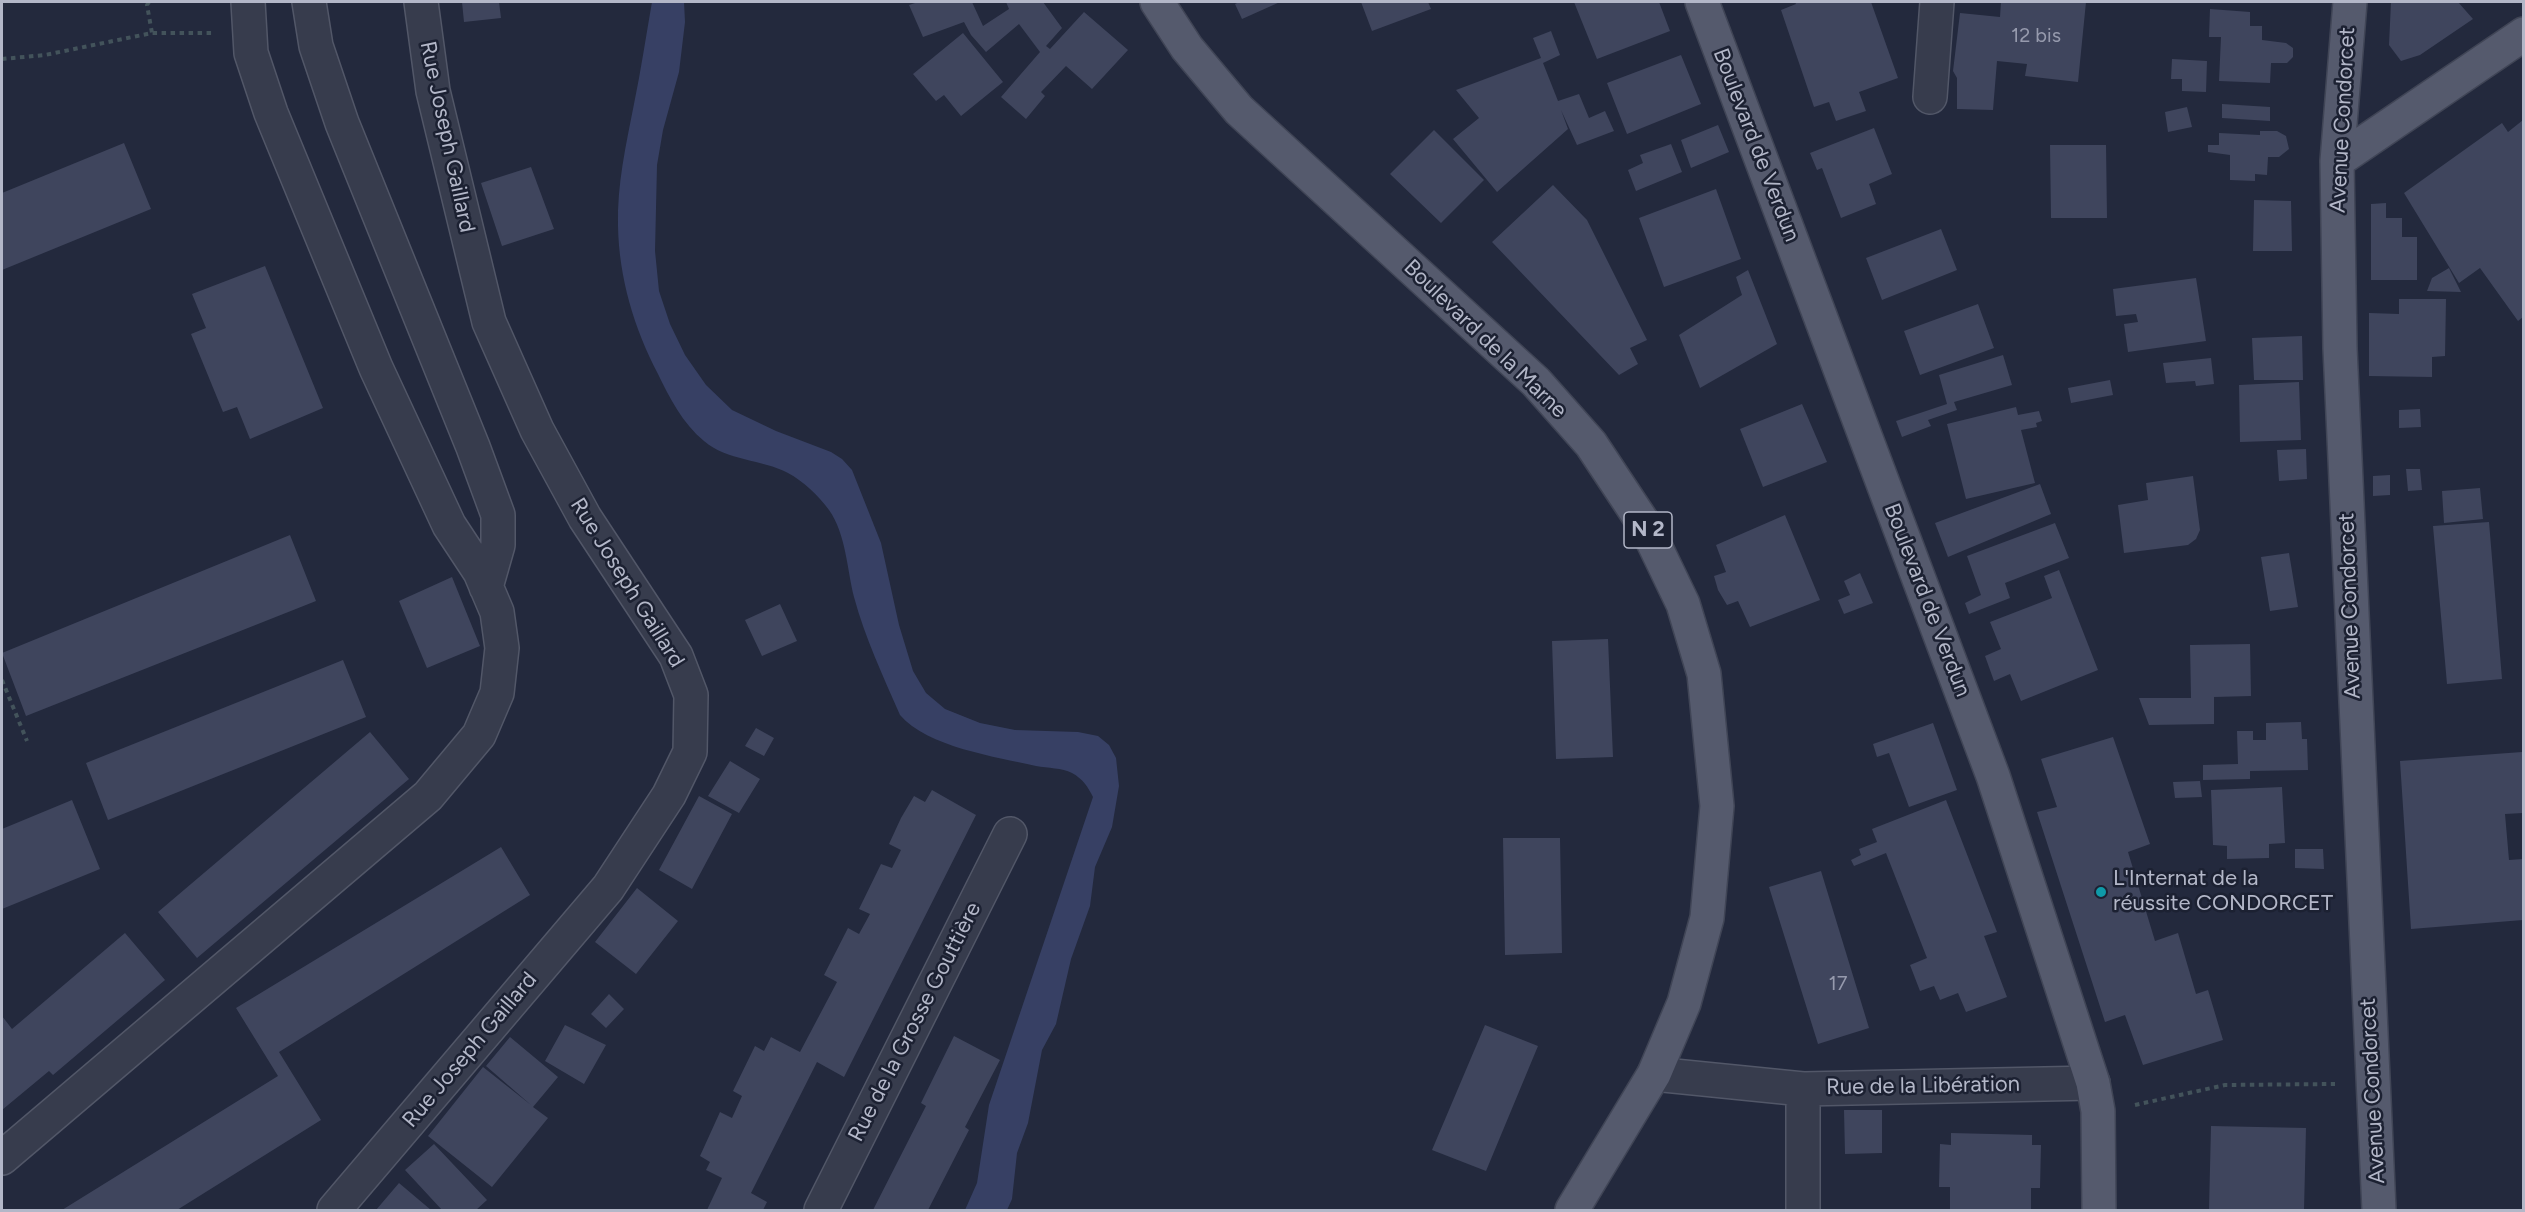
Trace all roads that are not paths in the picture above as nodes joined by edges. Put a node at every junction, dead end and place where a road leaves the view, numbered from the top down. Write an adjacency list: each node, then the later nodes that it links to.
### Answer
1 (309, 2): 11 (street)
2 (421, 2): 17 (street, Rue Joseph Gaillard)
3 (1157, 2): 13 (main road, Boulevard de la Marne / N 2)
4 (1702, 2): 15 (main road, Boulevard de Verdun)
5 (1937, 2): 9 (street)
6 (2350, 2): 10 (main road, Avenue Condorcet)
7 (248, 17): 11 (street)
8 (2523, 34): 10 (main road)
9 (1930, 96)
10 (2337, 161): 22 (main road, Avenue Condorcet)
11 (486, 587): 16 (street)
12 (1010, 834): 18 (street, Rue de la Grosse Gouttière)
13 (1654, 1074): 14 (street); 19 (main road, Boulevard de la Marne / N 2)
14 (1803, 1089): 15 (street, Rue de la Libération); 20 (street, Rue de la Libération)
15 (2096, 1097): 21 (main road, Boulevard de Verdun)
16 (2, 1158)
17 (334, 1210)
18 (820, 1210)
19 (1572, 1210)
20 (1803, 1210)
21 (2099, 1210)
22 (2379, 1210)

